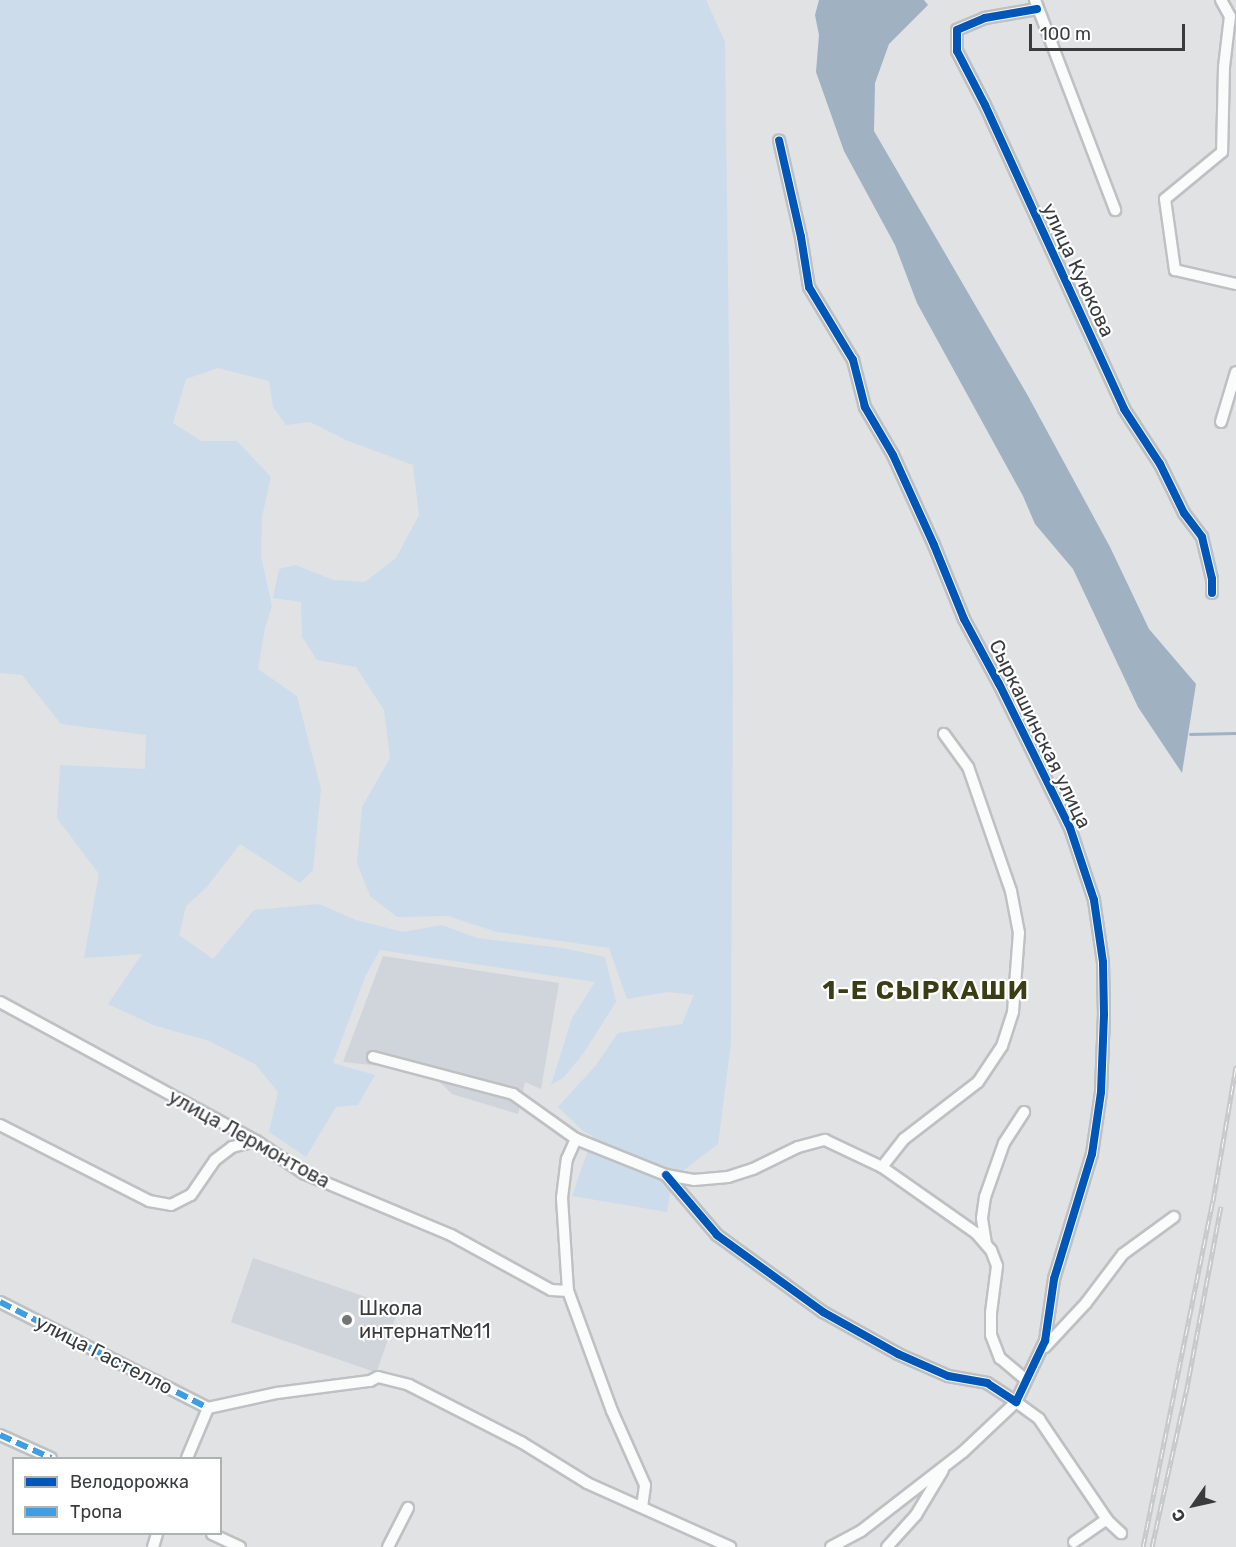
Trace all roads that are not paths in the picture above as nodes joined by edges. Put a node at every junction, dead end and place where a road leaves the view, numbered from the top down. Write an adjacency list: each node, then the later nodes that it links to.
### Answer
1 (1221, 0): 5 (street)
2 (1036, 4): 4 (street); 8 (street, улица Куюкова)
3 (779, 141): 22 (street, Сыркашинская улица)
4 (1114, 210)
5 (1236, 284)
6 (1236, 372): 7 (street)
7 (1221, 422)
8 (1212, 593)
9 (944, 734): 16 (street)
10 (0, 1002): 15 (street, улица Лермонтова)
11 (373, 1057): 14 (street)
12 (1024, 1112): 19 (street)
13 (0, 1125): 15 (street)
14 (576, 1139): 17 (street); 20 (street)
15 (256, 1142): 20 (street, улица Лермонтова)
16 (882, 1167): 17 (street); 19 (street)
17 (666, 1175): 24 (street)
18 (1174, 1217): 22 (street)
19 (986, 1245): 23 (street)
20 (568, 1291): 30 (street)
21 (0, 1302): 25 (street, улица Гастелло)
22 (1039, 1354): 23 (street, Сыркашинская улица)
23 (1026, 1380): 24 (street, Сыркашинская улица)
24 (1016, 1402): 29 (street); 32 (street)
25 (208, 1408): 28 (street); 30 (street)
26 (0, 1435): 27 (street)
27 (49, 1457)
28 (187, 1457)
29 (946, 1464): 39 (street); 40 (street)
30 (642, 1507): 38 (street)
31 (408, 1508): 37 (street)
32 (1107, 1519): 33 (street); 35 (street)
33 (1121, 1533)
34 (216, 1535): 36 (street)
35 (1074, 1542)
36 (240, 1547)
37 (388, 1547)
38 (730, 1547)
39 (831, 1547)
40 (887, 1547)

